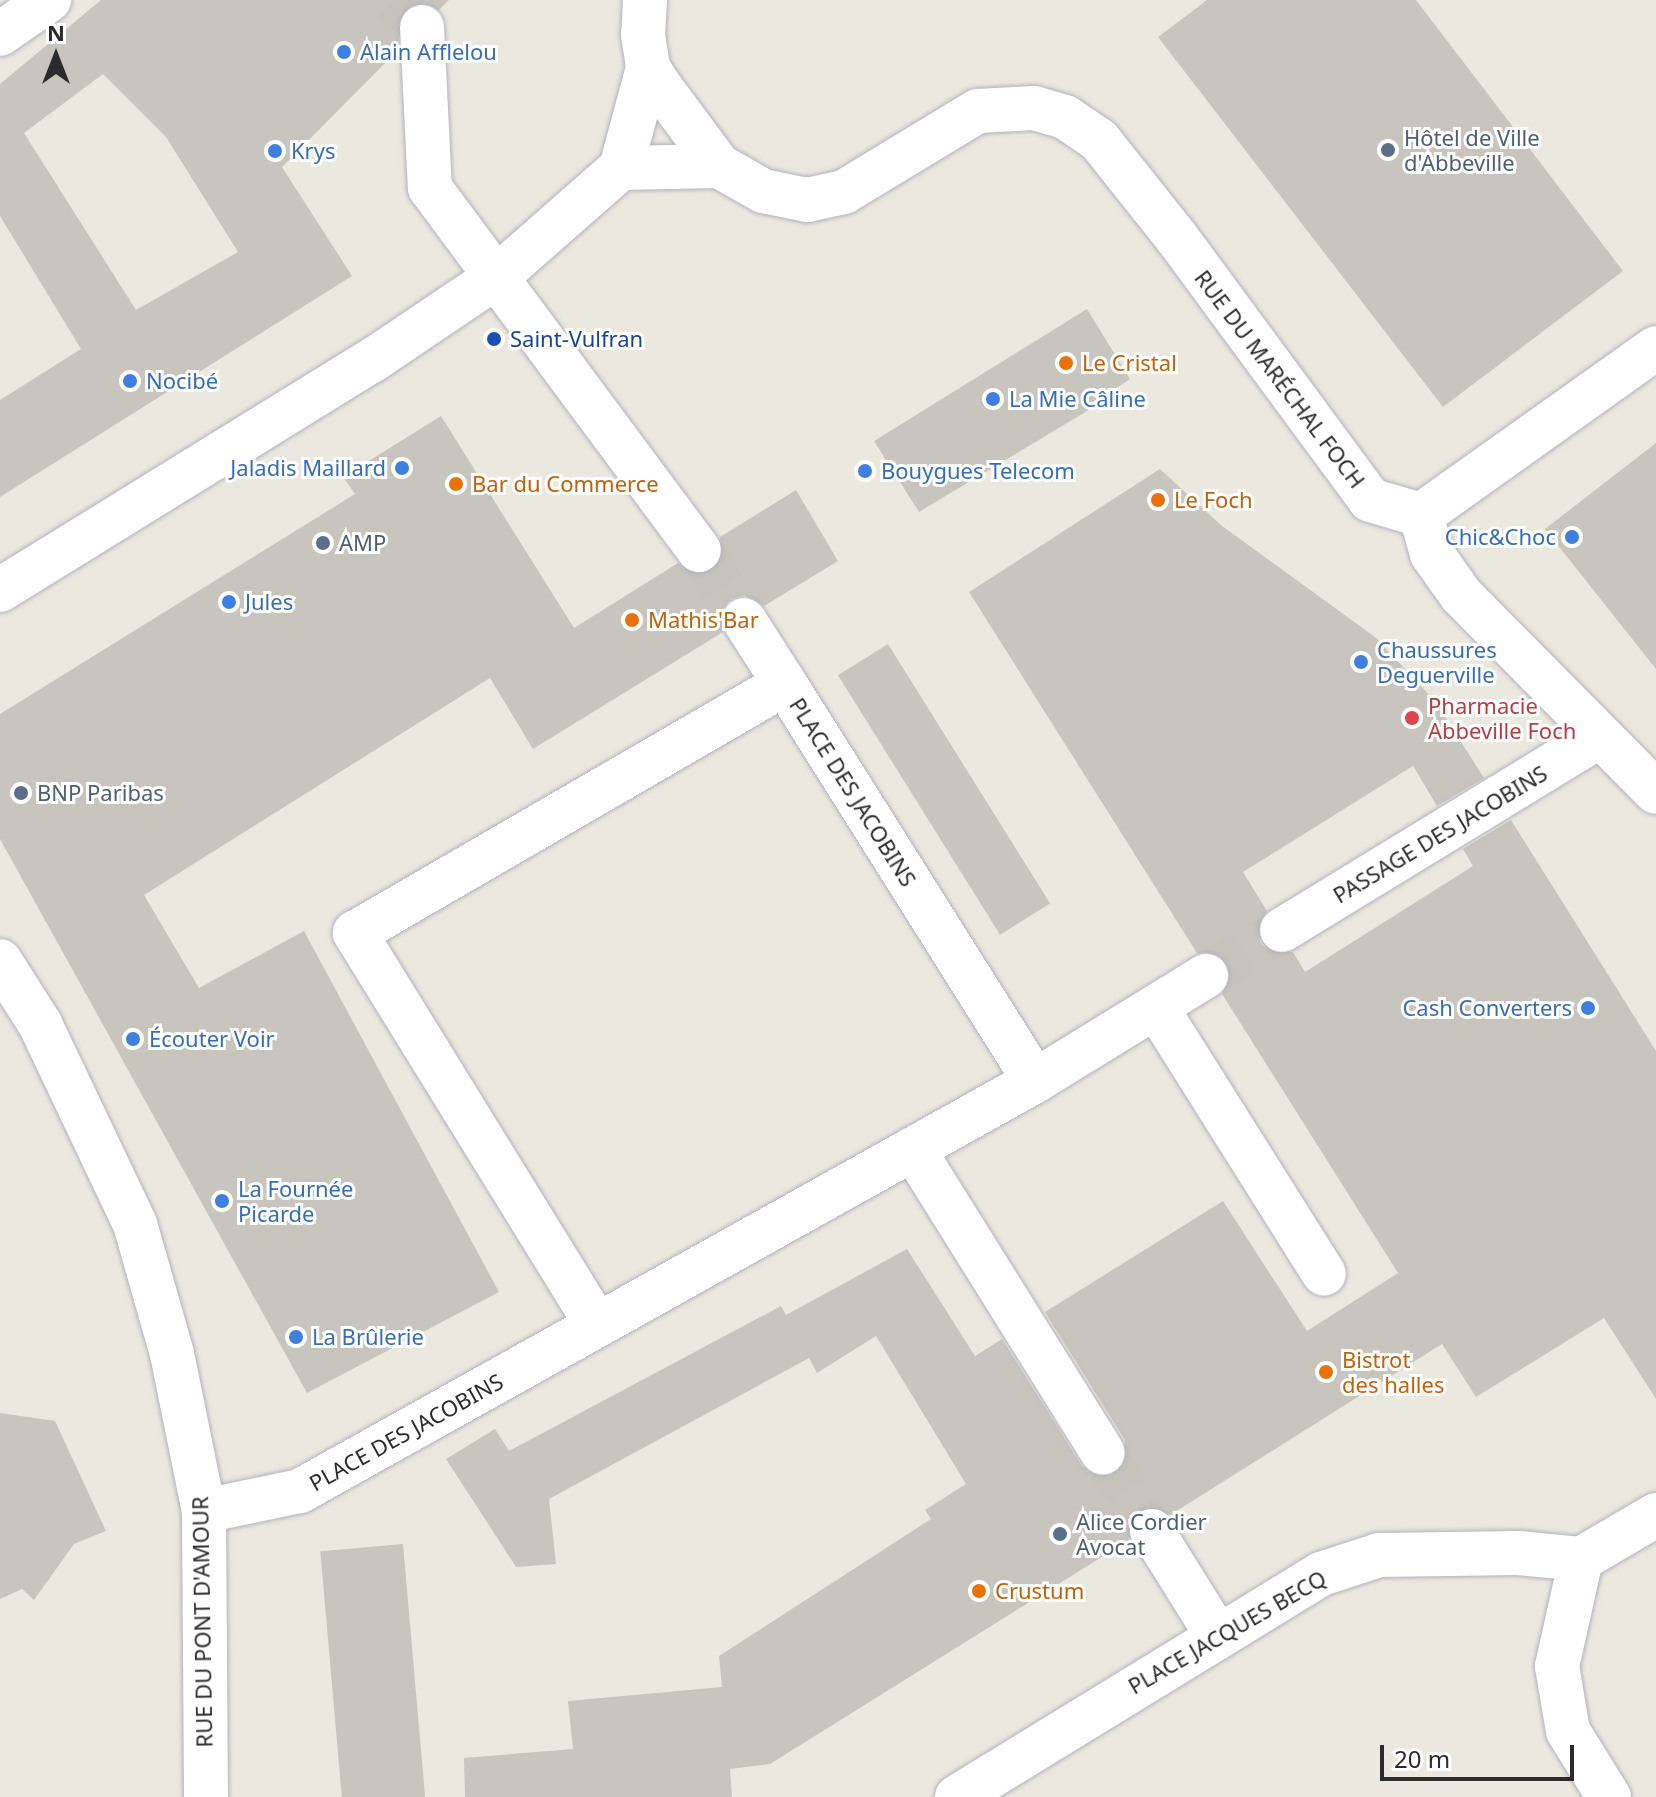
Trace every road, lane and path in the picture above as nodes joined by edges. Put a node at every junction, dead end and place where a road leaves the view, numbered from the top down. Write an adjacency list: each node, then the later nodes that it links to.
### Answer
1 (49, 0): 4 (street)
2 (645, 0): 5 (street)
3 (422, 27): 8 (street)
4 (0, 34)
5 (648, 68): 6 (street); 7 (street)
6 (719, 166): 7 (street); 10 (street, RUE DU MARÉCHAL FOCH)
7 (621, 168): 8 (street)
8 (499, 275): 11 (street); 12 (street)
9 (1656, 348): 10 (street)
10 (1421, 515): 15 (street)
11 (699, 550)
12 (0, 590)
13 (744, 620): 14 (street)
14 (785, 684): 21 (street, PLACE DES JACOBINS); 24 (street, PLACE DES JACOBINS)
15 (1598, 737): 16 (street); 17 (street, PASSAGE DES JACOBINS)
16 (1656, 792)
17 (1282, 930)
18 (0, 961): 26 (street, RUE DU PONT D'AMOUR)
19 (1206, 976): 20 (street)
20 (1156, 1007): 21 (street); 23 (street)
21 (1035, 1081): 22 (street, PLACE DES JACOBINS)
22 (913, 1149): 24 (street, PLACE DES JACOBINS); 25 (street)
23 (1324, 1274)
24 (597, 1325): 26 (street, PLACE DES JACOBINS)
25 (1103, 1453)
26 (204, 1511): 31 (street, RUE DU PONT D'AMOUR)
27 (1656, 1515): 29 (street)
28 (1152, 1531): 30 (street)
29 (1581, 1559): 30 (street, PLACE JACQUES BECQ); 33 (street)
30 (1217, 1635): 32 (street, PLACE JACQUES BECQ)
31 (206, 1797)
32 (957, 1797)
33 (1609, 1797)

